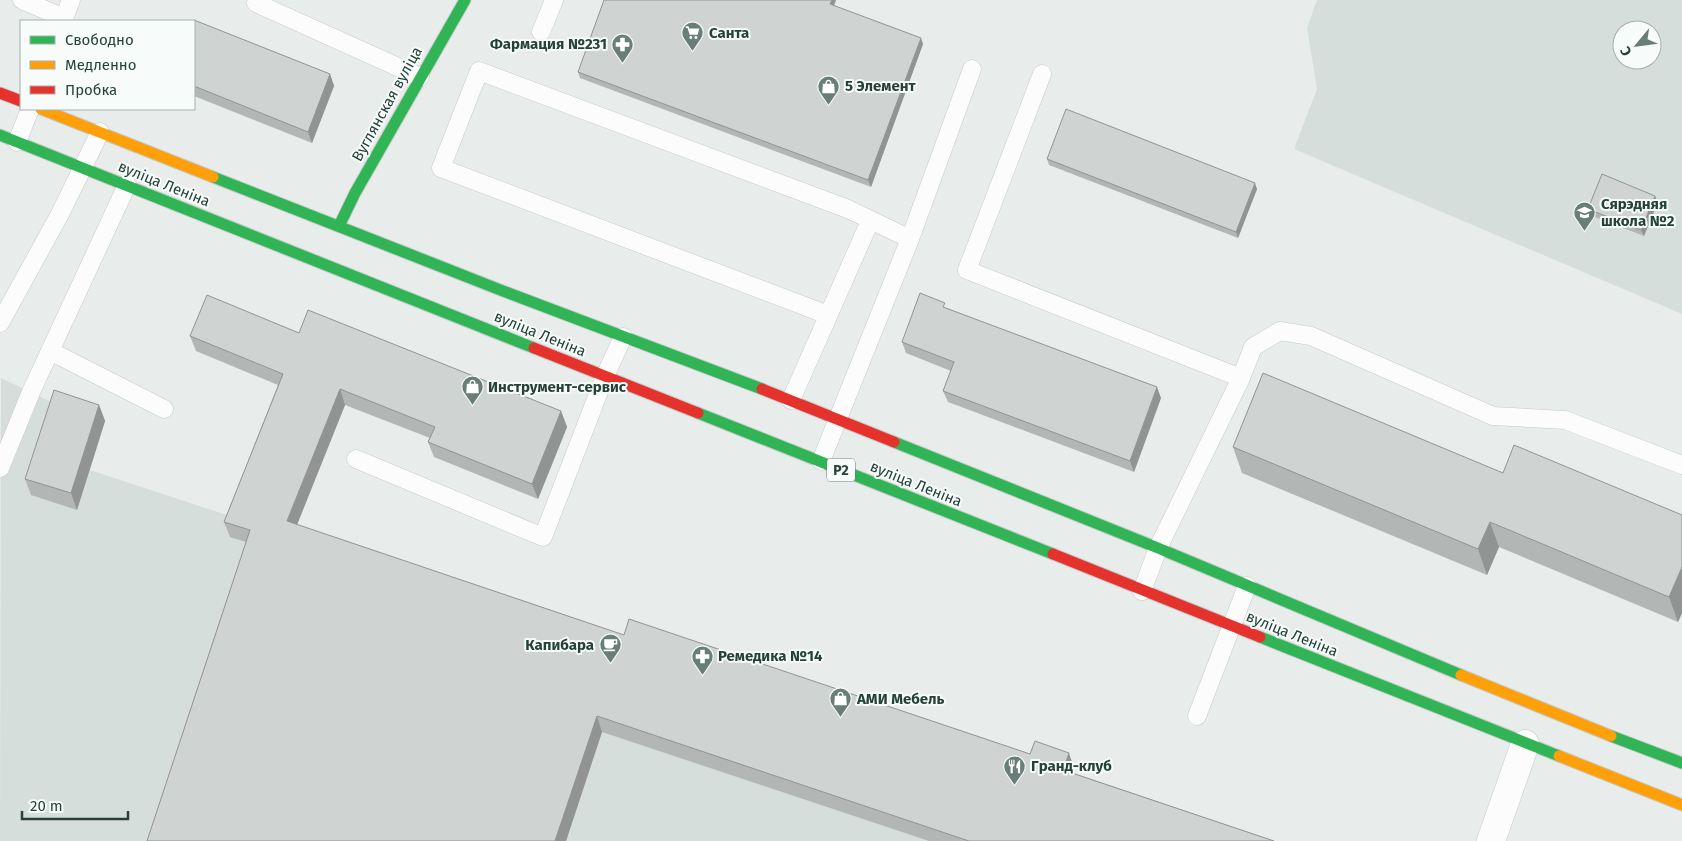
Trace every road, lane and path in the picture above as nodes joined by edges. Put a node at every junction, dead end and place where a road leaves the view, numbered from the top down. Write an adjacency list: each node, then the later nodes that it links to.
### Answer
1 (22, 0): 6 (lane)
2 (71, 0): 6 (lane)
3 (465, 0): 10 (main road, Вуглянская вуліца)
4 (554, 0): 7 (lane)
5 (256, 3): 10 (lane)
6 (63, 20)
7 (542, 32)
8 (972, 69): 22 (lane)
9 (1042, 74): 29 (lane)
10 (420, 76): 21 (main road, Вуглянская вуліца)
11 (0, 93): 12 (main road)
12 (20, 101)
13 (30, 110): 17 (lane)
14 (43, 110): 15 (main road, вуліца Леніна)
15 (100, 132): 18 (lane); 21 (main road, вуліца Леніна)
16 (0, 135): 17 (main road, вуліца Леніна / Р2)
17 (18, 142): 18 (main road, вуліца Леніна / Р2)
18 (84, 168): 19 (main road, вуліца Леніна / Р2); 25 (lane)
19 (127, 186): 27 (lane); 28 (main road, вуліца Леніна / Р2)
20 (870, 221): 22 (lane); 24 (lane); 24 (lane)
21 (339, 226): 23 (main road, Вуглянская вуліца); 26 (main road, вуліца Леніна)
22 (910, 239): 32 (lane)
23 (332, 241)
24 (828, 316): 30 (lane)
25 (0, 323)
26 (623, 337): 28 (lane); 30 (main road, вуліца Леніна)
27 (50, 351): 31 (lane); 36 (lane)
28 (605, 376): 33 (lane); 34 (main road, вуліца Леніна / Р2)
29 (1241, 378): 35 (lane); 37 (lane)
30 (791, 400): 32 (main road, вуліца Леніна)
31 (164, 409)
32 (839, 420): 34 (lane); 37 (main road, вуліца Леніна)
33 (356, 459)
34 (820, 461): 39 (main road, вуліца Леніна / Р2)
35 (1682, 465)
36 (0, 468)
37 (1158, 548): 38 (main road, вуліца Леніна); 39 (lane)
38 (1247, 586): 40 (lane); 43 (main road, вуліца Леніна)
39 (1142, 590): 40 (main road, вуліца Леніна / Р2)
40 (1232, 626): 41 (lane); 42 (main road, вуліца Леніна / Р2)
41 (1197, 716)
42 (1527, 739): 44 (main road, вуліца Леніна / Р2); 45 (street)
43 (1682, 763)
44 (1682, 805)
45 (1491, 841)

